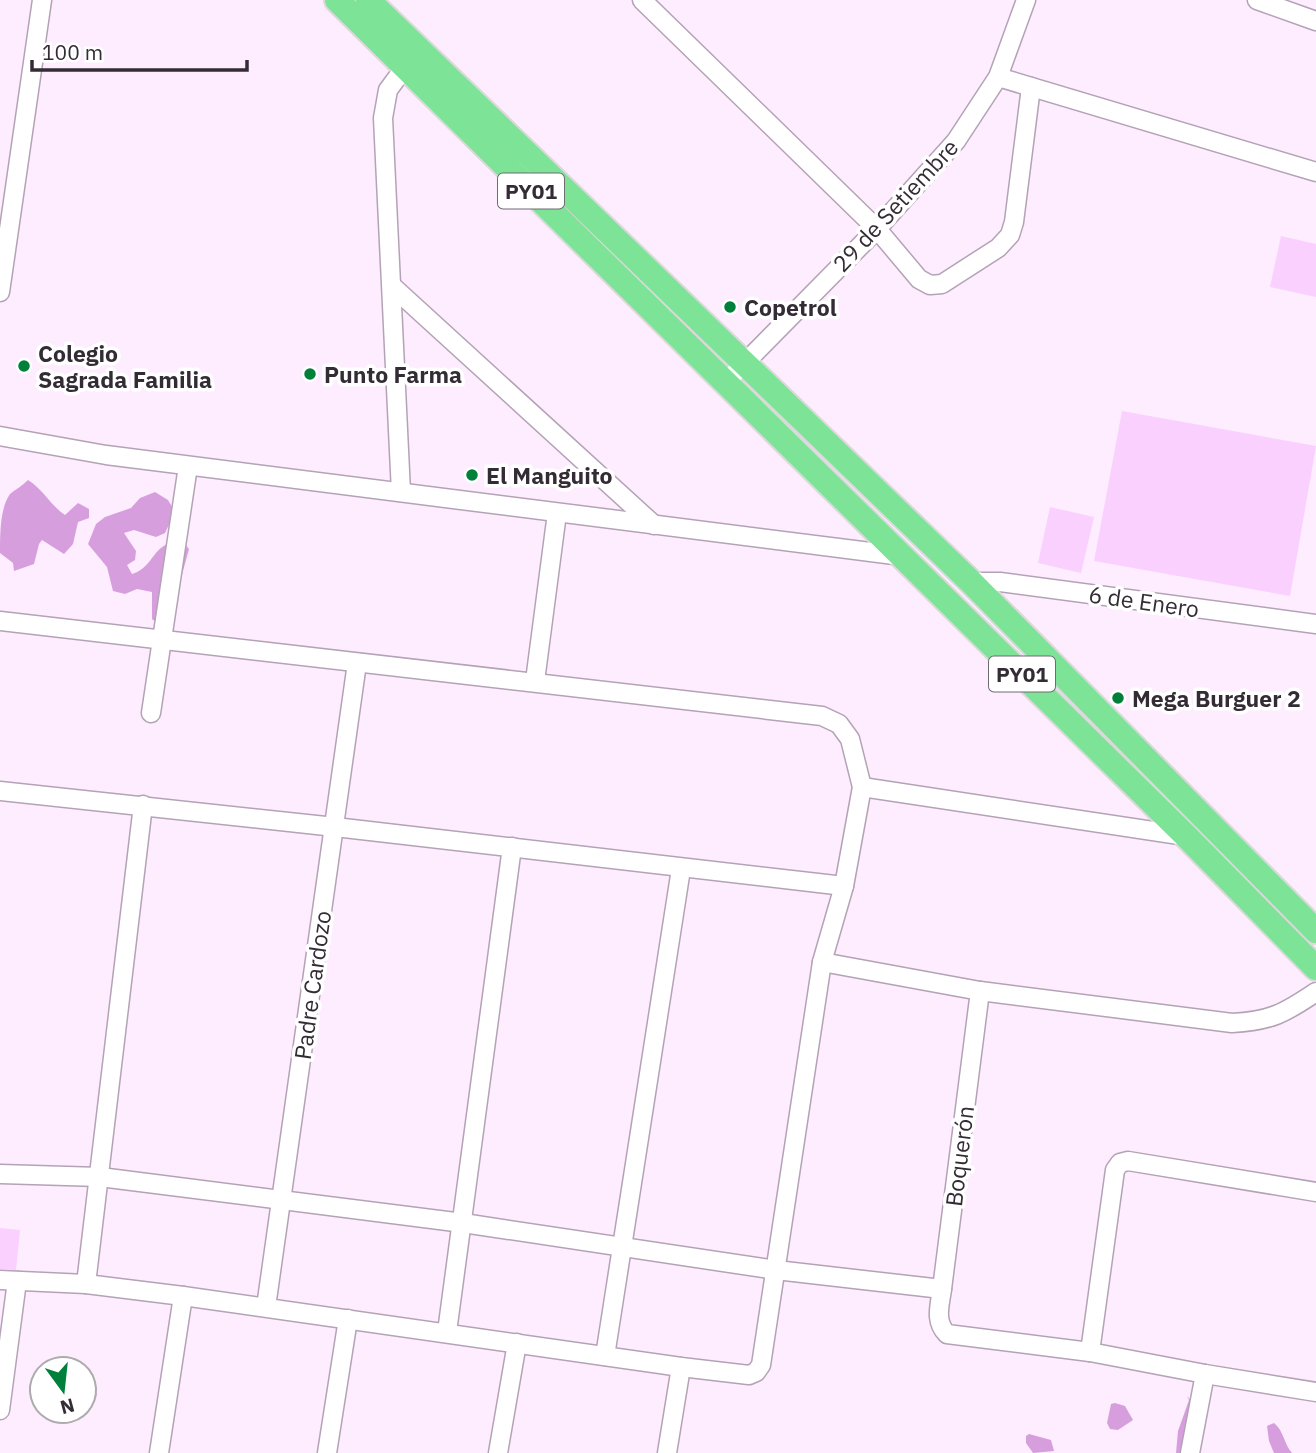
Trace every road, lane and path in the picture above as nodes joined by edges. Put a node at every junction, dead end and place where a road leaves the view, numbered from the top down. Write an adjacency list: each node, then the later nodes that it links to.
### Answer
1 (41, 0): 11 (street)
2 (337, 0): 8 (highway, PY01)
3 (368, 0): 16 (highway, PY01)
4 (642, 0): 13 (street)
5 (1026, 0): 9 (street, 29 de Setiembre)
6 (1257, 0): 7 (street)
7 (1316, 21)
8 (405, 67): 14 (street); 17 (highway, PY01)
9 (998, 78): 10 (street); 13 (street, 29 de Setiembre)
10 (1031, 87): 12 (street); 13 (street)
11 (8, 170): 15 (street)
12 (1316, 173)
13 (877, 229): 16 (street, 29 de Setiembre)
14 (392, 286): 20 (street); 22 (street)
15 (0, 292)
16 (745, 361): 17 (street, 29 de Setiembre); 24 (highway, PY01)
17 (724, 383): 23 (highway, PY01)
18 (0, 436): 19 (street)
19 (188, 466): 20 (street); 27 (street)
20 (401, 492): 21 (street)
21 (557, 513): 22 (street); 29 (street)
22 (654, 525): 23 (street)
23 (902, 556): 35 (highway, PY01)
24 (971, 582): 26 (street, 6 de Enero); 39 (highway, PY01)
25 (0, 621): 27 (street)
26 (1316, 624)
27 (163, 639): 28 (street); 30 (street)
28 (357, 663): 29 (street); 34 (street, Padre Cardozo)
29 (535, 681): 31 (street)
30 (151, 713)
31 (862, 787): 35 (street); 38 (street)
32 (0, 791): 33 (street)
33 (142, 805): 34 (street); 45 (street)
34 (335, 827): 36 (street); 47 (street, Padre Cardozo)
35 (1186, 836): 41 (highway, PY01)
36 (513, 847): 37 (street); 48 (street)
37 (681, 869): 38 (street); 49 (street)
38 (844, 886): 40 (street)
39 (1316, 931)
40 (822, 962): 42 (street); 50 (street)
41 (1316, 968)
42 (981, 991): 43 (street); 53 (street, Boquerón)
43 (1316, 992)
44 (0, 1174): 45 (street)
45 (100, 1177): 47 (street); 52 (street)
46 (1316, 1192): 59 (street)
47 (282, 1201): 48 (street); 55 (street, Padre Cardozo)
48 (463, 1223): 49 (street); 57 (street)
49 (621, 1246): 50 (street); 60 (street)
50 (776, 1270): 53 (street); 61 (street)
51 (9, 1280): 52 (street); 64 (street)
52 (86, 1284): 54 (street)
53 (942, 1289): 59 (street, Boquerón)
54 (183, 1296): 55 (street); 65 (street)
55 (266, 1307): 56 (street)
56 (348, 1319): 57 (street); 66 (street)
57 (447, 1332): 58 (street)
58 (517, 1343): 60 (street); 67 (street)
59 (1090, 1352): 62 (street)
60 (606, 1356): 61 (street)
61 (681, 1367): 68 (street)
62 (1205, 1374): 63 (street); 69 (street)
63 (1316, 1392)
64 (0, 1410)
65 (159, 1453)
66 (327, 1453)
67 (498, 1453)
68 (667, 1453)
69 (1190, 1453)

